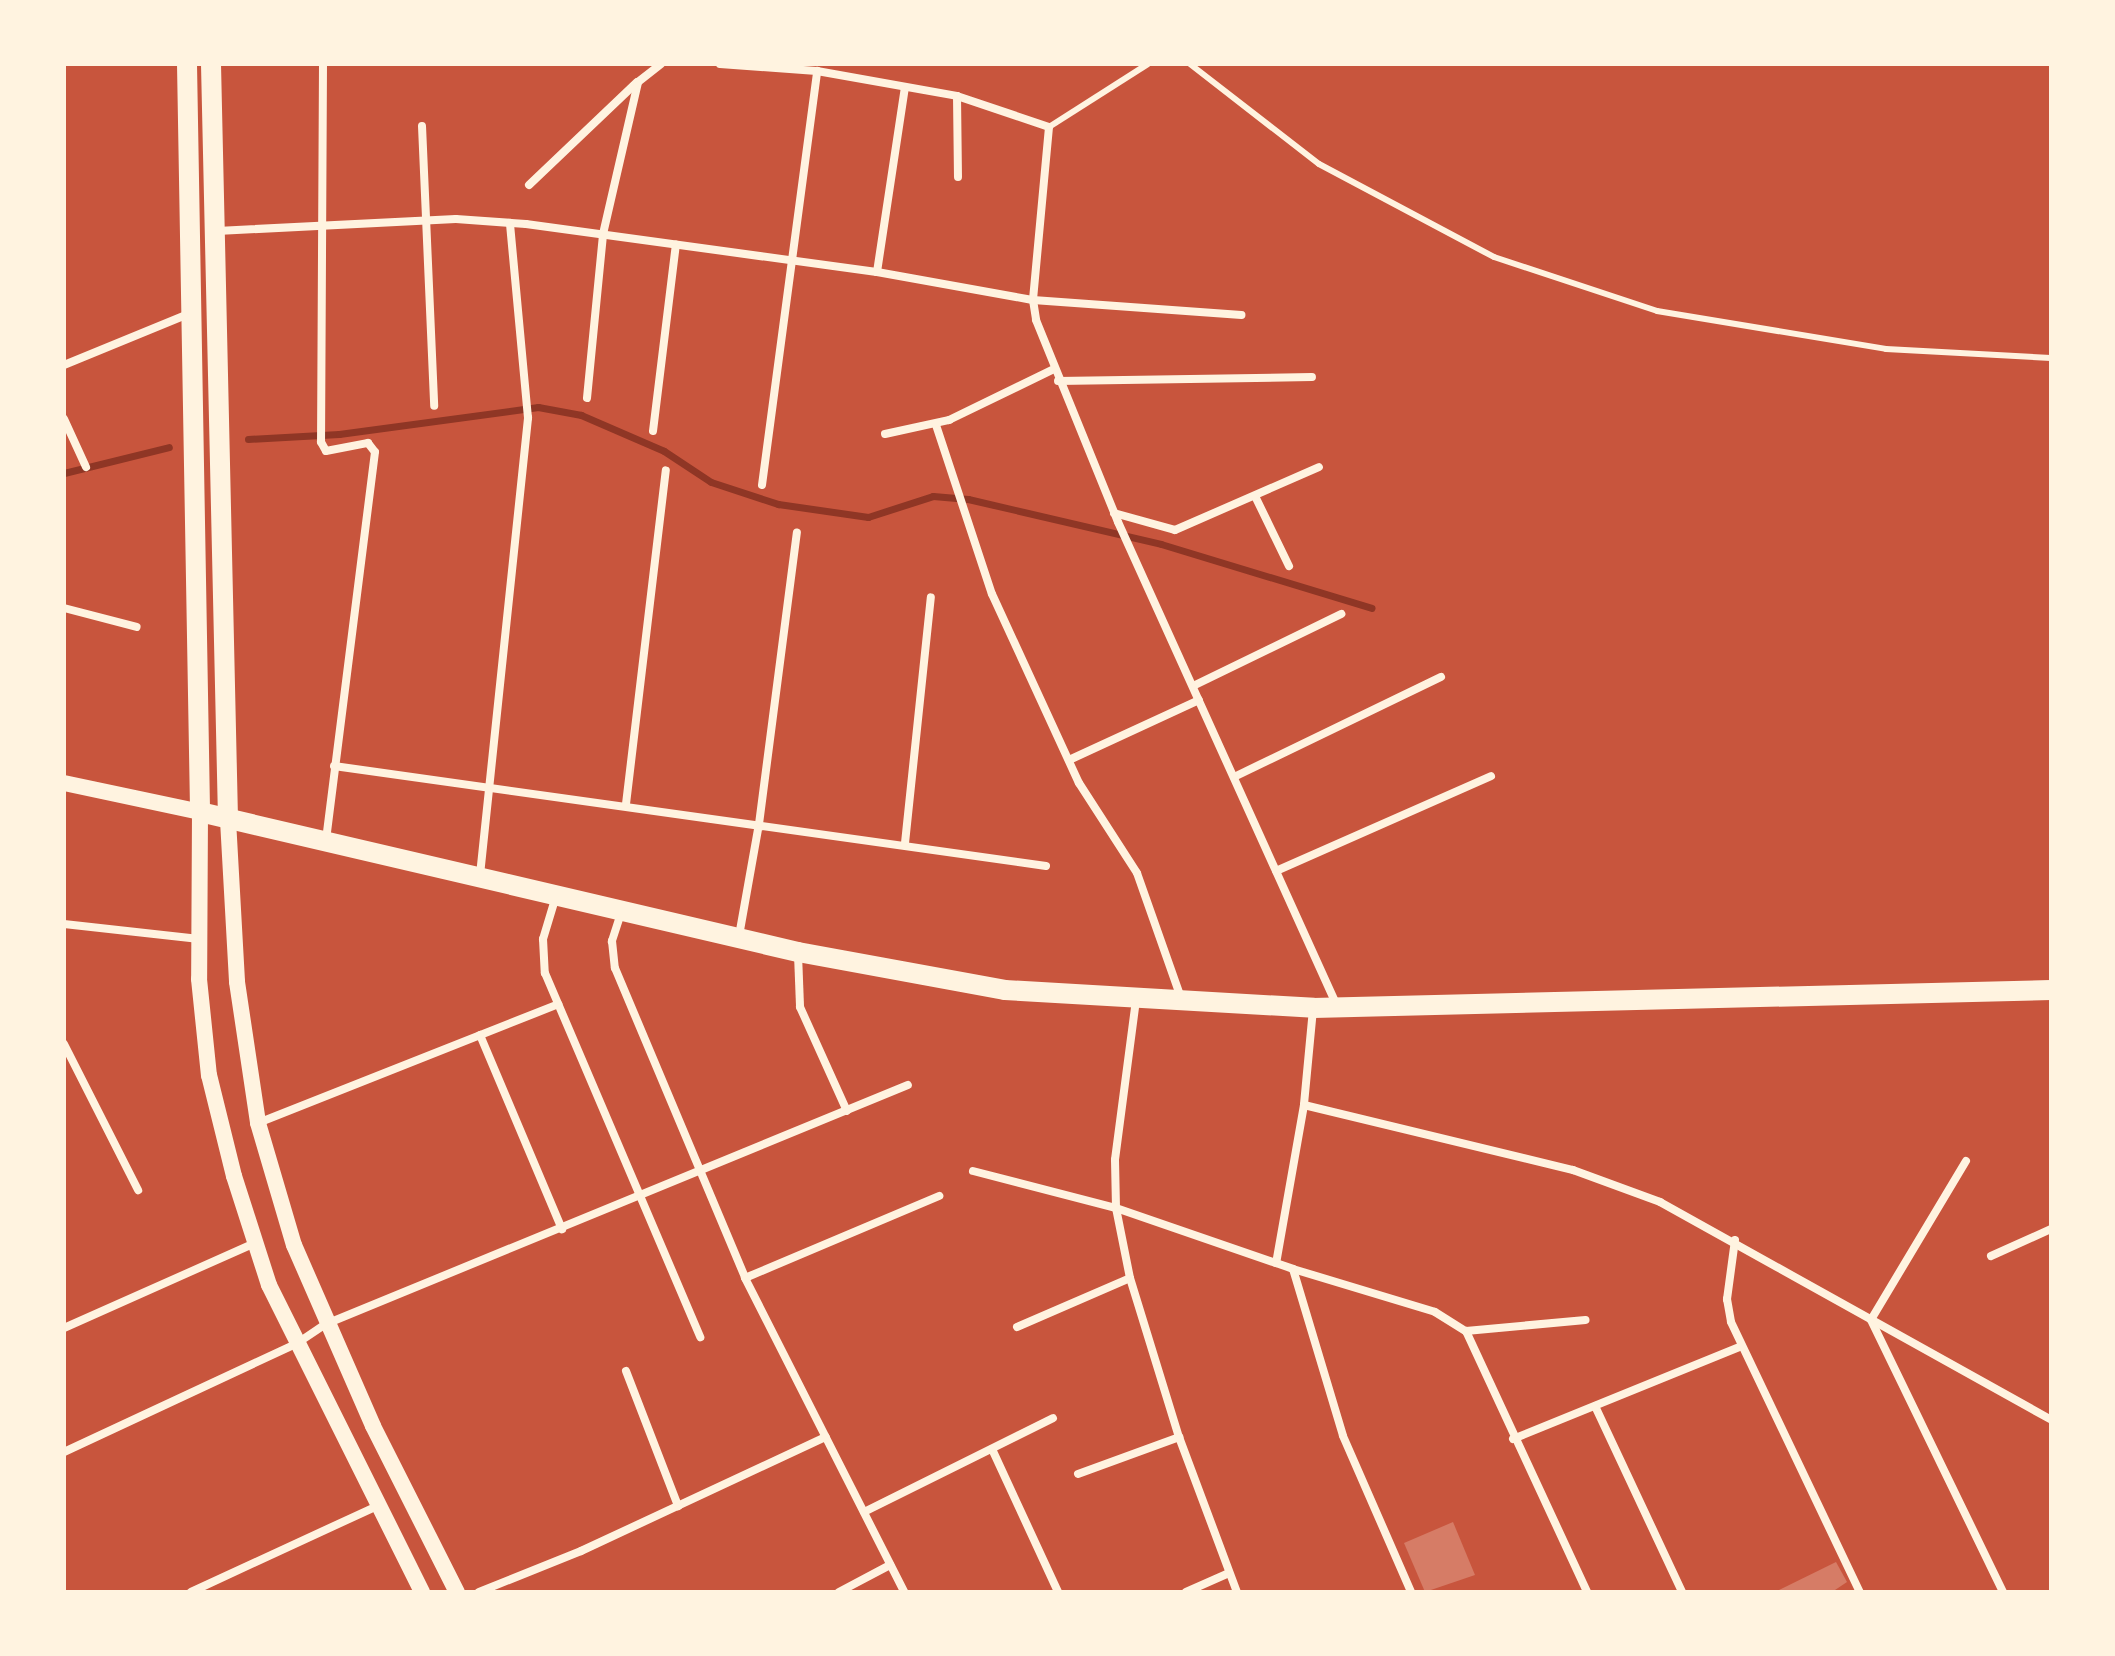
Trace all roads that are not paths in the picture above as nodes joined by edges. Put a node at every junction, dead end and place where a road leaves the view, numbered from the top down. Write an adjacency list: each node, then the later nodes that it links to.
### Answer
1 (187, 64): 25 (main road)
2 (211, 64): 19 (main road)
3 (323, 64): 18 (street)
4 (661, 64): 9 (street)
5 (720, 64): 8 (street)
6 (1148, 64): 13 (lane)
7 (1190, 64): 27 (lane)
8 (817, 71): 10 (street); 22 (street)
9 (638, 82): 15 (street); 20 (street)
10 (905, 87): 11 (street); 23 (street)
11 (957, 96): 13 (street); 14 (street)
12 (422, 126): 16 (street)
13 (1049, 127): 24 (street)
14 (958, 177)
15 (529, 185)
16 (426, 220): 17 (street); 18 (street); 33 (street)
17 (510, 223): 20 (street); 58 (street)
18 (325, 226): 19 (street); 54 (street)
19 (214, 231): 61 (main road)
20 (603, 234): 21 (street); 32 (street)
21 (676, 244): 22 (street); 36 (street)
22 (789, 259): 23 (street); 41 (street)
23 (877, 272): 24 (street)
24 (1033, 300): 26 (street); 29 (street)
25 (192, 313): 28 (street); 60 (main road)
26 (1241, 315)
27 (2051, 358)
28 (64, 365)
29 (1054, 369): 31 (street); 35 (street)
30 (1312, 377): 31 (street)
31 (1058, 381): 43 (street)
32 (587, 398)
33 (434, 406)
34 (64, 419): 38 (street)
35 (936, 425): 37 (street); 53 (street)
36 (653, 431)
37 (885, 434)
38 (86, 467)
39 (1319, 467): 42 (street)
40 (666, 470): 59 (street)
41 (762, 485)
42 (1255, 496): 43 (street); 45 (street)
43 (1116, 517): 51 (street)
44 (797, 532): 62 (street)
45 (1289, 566)
46 (931, 597): 64 (street)
47 (64, 608): 49 (street)
48 (1341, 614): 51 (street)
49 (137, 627)
50 (1441, 677): 56 (street)
51 (1193, 686): 52 (street)
52 (1199, 700): 53 (street); 56 (street)
53 (1069, 760): 76 (street)
54 (334, 766): 58 (street); 63 (street)
55 (1491, 776): 66 (street)
56 (1234, 777): 66 (street)
57 (64, 783): 60 (main road)
58 (488, 787): 59 (street); 67 (street)
59 (626, 804): 62 (street)
60 (200, 812): 61 (main road); 72 (main road)
61 (228, 820): 63 (main road); 85 (main road)
62 (759, 824): 64 (street); 71 (street)
63 (326, 843): 67 (main road)
64 (905, 843): 65 (street)
65 (1046, 866)
66 (1276, 871): 79 (street)
67 (480, 876): 68 (main road)
68 (556, 895): 69 (main road); 77 (street)
69 (622, 910): 71 (main road); 87 (street)
70 (64, 924): 72 (street)
71 (739, 937): 73 (main road)
72 (199, 939): 96 (main road)
73 (798, 952): 75 (main road); 84 (street)
74 (2051, 990): 79 (main road)
75 (1136, 1000): 76 (main road); 92 (street)
76 (1182, 1003): 78 (main road)
77 (558, 1004): 80 (street); 91 (street)
78 (1313, 1008): 79 (main road); 83 (street)
79 (1338, 1008)
80 (480, 1035): 85 (street); 93 (street)
81 (64, 1044): 89 (street)
82 (908, 1085): 84 (street)
83 (1304, 1105): 95 (street); 98 (street)
84 (847, 1111): 87 (street)
85 (258, 1123): 104 (main road)
86 (1966, 1161): 103 (street)
87 (700, 1170): 91 (street); 100 (street)
88 (973, 1171): 92 (street)
89 (138, 1190)
90 (939, 1196): 100 (street)
91 (641, 1198): 93 (street); 108 (street)
92 (1116, 1208): 98 (street); 101 (street)
93 (562, 1229): 104 (street)
94 (2051, 1229): 97 (street)
95 (1735, 1240): 103 (street); 110 (street)
96 (255, 1243): 106 (street); 109 (main road)
97 (1991, 1256)
98 (1276, 1263): 99 (street)
99 (1293, 1269): 107 (street); 135 (street)
100 (745, 1278): 115 (street)
101 (1130, 1278): 105 (street); 116 (street)
102 (1585, 1320): 107 (street)
103 (1871, 1320): 114 (street); 139 (street)
104 (326, 1324): 109 (street); 128 (main road)
105 (1017, 1327)
106 (64, 1328)
107 (1466, 1331): 117 (street)
108 (700, 1337)
109 (296, 1344): 119 (street); 121 (main road)
110 (1740, 1347): 112 (street); 138 (street)
111 (626, 1371): 122 (street)
112 (1595, 1406): 117 (street); 137 (street)
113 (1053, 1418): 118 (street)
114 (2051, 1420)
115 (826, 1437): 122 (street); 123 (street)
116 (1179, 1437): 120 (street); 125 (street)
117 (1513, 1439): 136 (street)
118 (992, 1449): 123 (street); 132 (street)
119 (64, 1452)
120 (1078, 1474)
121 (377, 1506): 126 (street); 127 (main road)
122 (678, 1506): 129 (street)
123 (864, 1512): 124 (street)
124 (890, 1565): 130 (street); 131 (street)
125 (1229, 1573): 133 (street); 134 (street)
126 (191, 1592)
127 (422, 1592)
128 (457, 1592)
129 (479, 1592)
130 (839, 1592)
131 (904, 1592)
132 (1058, 1592)
133 (1186, 1592)
134 (1237, 1592)
135 (1411, 1592)
136 (1587, 1592)
137 (1682, 1592)
138 (1860, 1592)
139 (2003, 1592)

